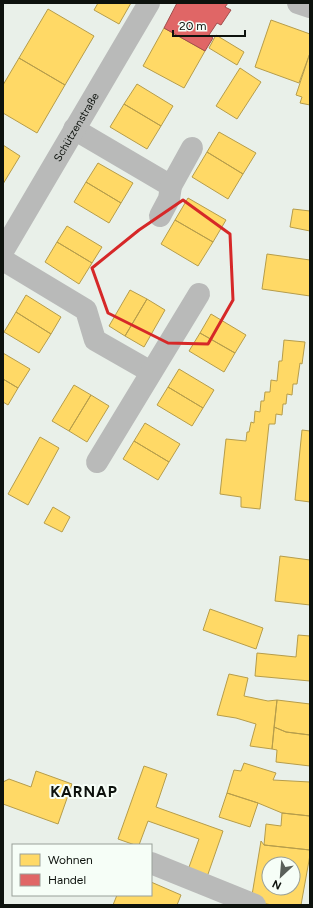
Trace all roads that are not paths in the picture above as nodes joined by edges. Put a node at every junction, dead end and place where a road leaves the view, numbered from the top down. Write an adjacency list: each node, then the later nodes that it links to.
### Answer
1 (149, 3): 4 (street, Schützenstraße)
2 (298, 3): 3 (street)
3 (310, 7)
4 (74, 129): 6 (street); 8 (street, Schützenstraße)
5 (192, 148): 6 (street)
6 (171, 186): 7 (street)
7 (160, 216)
8 (3, 251)
9 (3, 260): 11 (street)
10 (198, 294): 11 (street)
11 (151, 372): 12 (street)
12 (97, 462)
13 (152, 863): 14 (street)
14 (255, 905)

